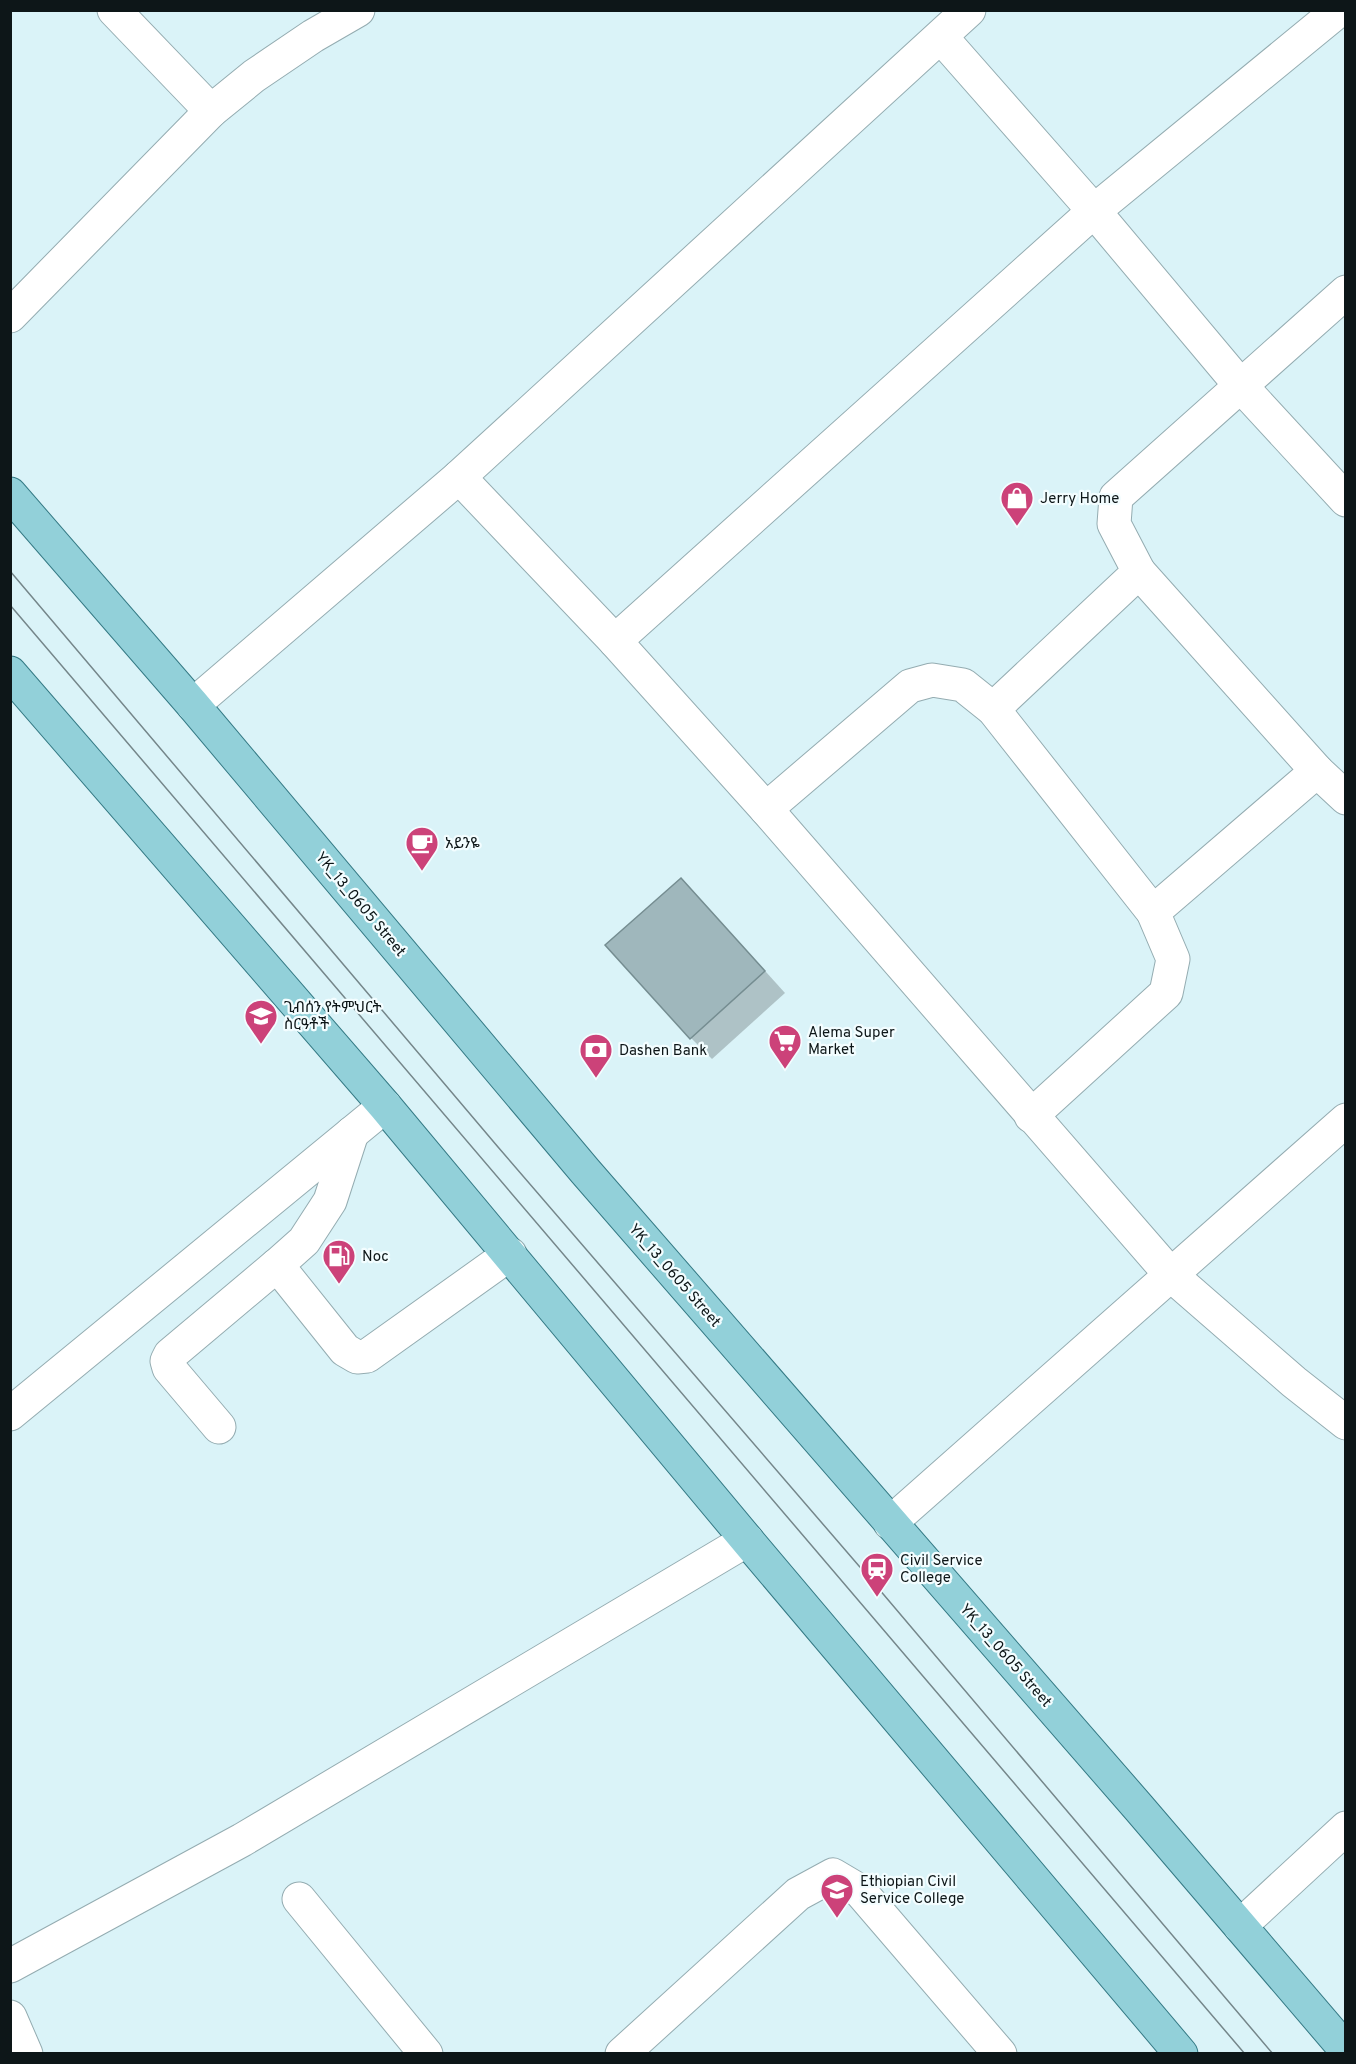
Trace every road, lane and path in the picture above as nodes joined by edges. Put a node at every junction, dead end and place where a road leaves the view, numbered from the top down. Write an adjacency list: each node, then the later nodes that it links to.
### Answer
1 (114, 10): 6 (street)
2 (358, 10): 6 (street)
3 (969, 10): 5 (street)
4 (1339, 10): 7 (street)
5 (941, 37): 7 (street); 11 (street)
6 (211, 111): 9 (street)
7 (1094, 211): 10 (street); 15 (street)
8 (1346, 291): 10 (street)
9 (10, 316)
10 (1240, 385): 13 (street); 14 (street)
11 (459, 477): 15 (street); 17 (street)
12 (10, 494): 17 (main road, YK_13_0605 Street)
13 (1346, 500)
14 (1139, 572): 18 (street); 19 (street)
15 (615, 642): 21 (street)
16 (10, 673): 23 (main road)
17 (193, 705): 33 (main road, YK_13_0605 Street)
18 (993, 709): 21 (street); 22 (street)
19 (1317, 771): 20 (street); 22 (street)
20 (1346, 798)
21 (766, 809): 24 (street)
22 (1153, 912): 24 (street)
23 (385, 1106): 26 (street); 27 (main road)
24 (1031, 1116): 29 (street)
25 (1346, 1120): 29 (street)
26 (352, 1133): 28 (street); 30 (street)
27 (510, 1254): 28 (street); 34 (main road)
28 (278, 1264): 32 (street)
29 (1171, 1275): 31 (street); 33 (street)
30 (10, 1414)
31 (1344, 1417)
32 (219, 1427)
33 (890, 1523): 37 (main road, YK_13_0605 Street)
34 (747, 1540): 38 (street); 45 (main road)
35 (1346, 1828): 37 (street)
36 (299, 1899): 42 (street)
37 (1240, 1926): 40 (main road, YK_13_0605 Street)
38 (10, 1966)
39 (10, 2017): 41 (street)
40 (1346, 2050)
41 (26, 2054)
42 (426, 2054)
43 (622, 2054): 44 (street)
44 (1000, 2054)
45 (1181, 2054)

